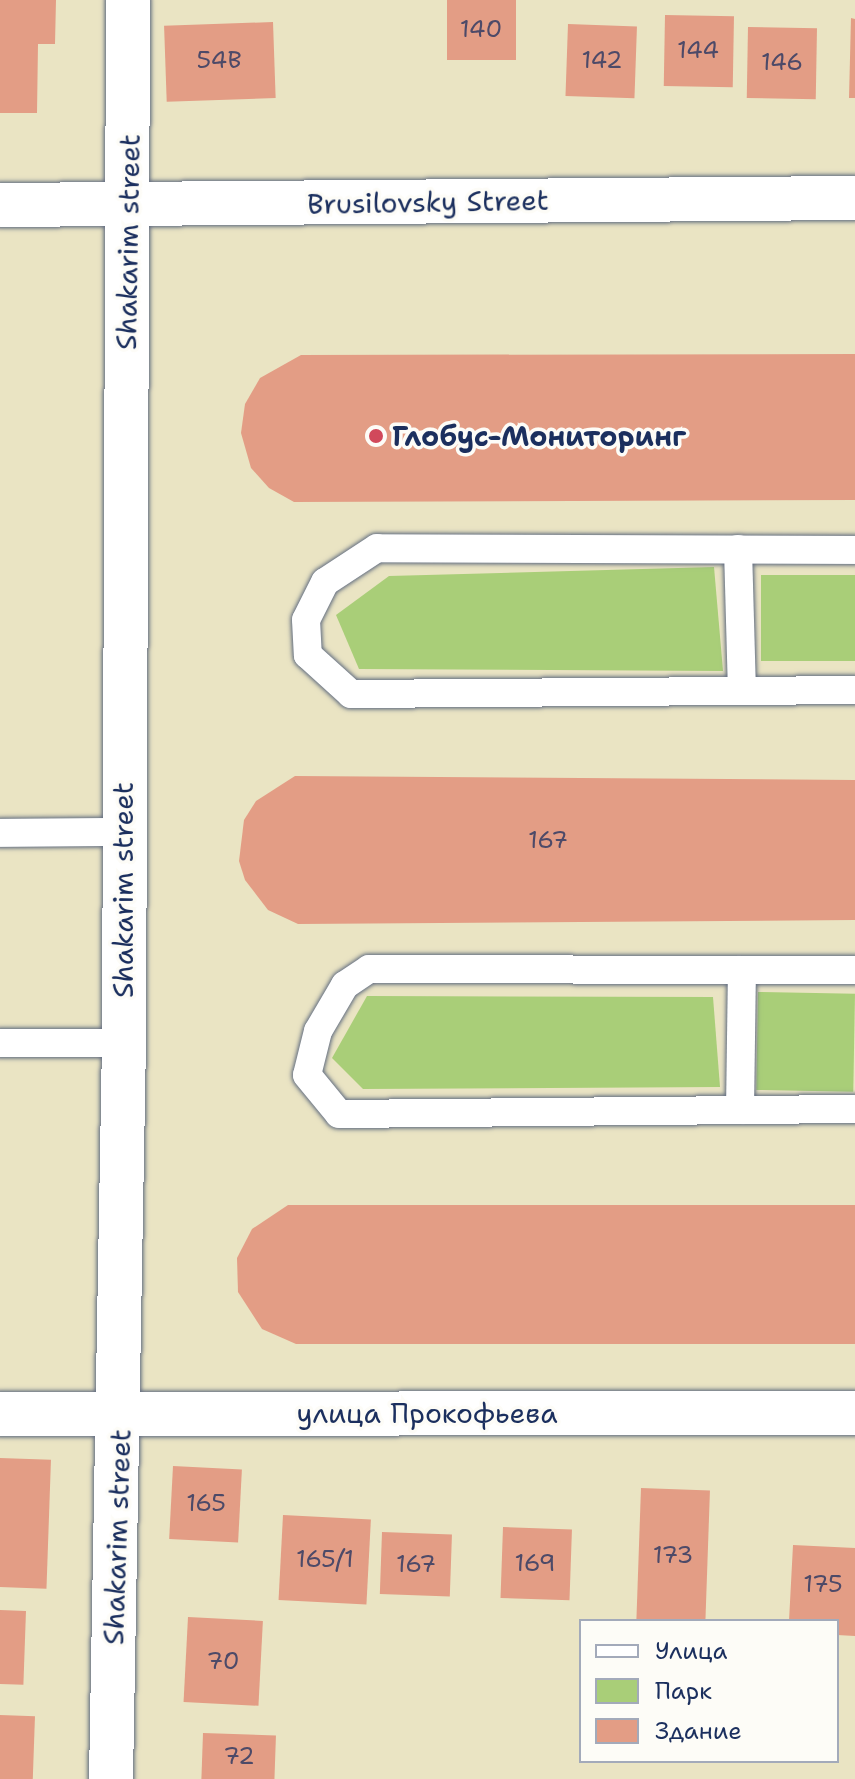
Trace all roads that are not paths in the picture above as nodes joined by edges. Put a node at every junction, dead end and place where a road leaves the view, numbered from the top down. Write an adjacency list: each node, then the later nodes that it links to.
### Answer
1 (128, 0): 4 (street, Shakarim street)
2 (855, 198): 4 (street, Brusilovsky Street)
3 (0, 205): 4 (street, Brusilovsky Street)
4 (130, 205): 9 (street, Shakarim street)
5 (738, 549): 6 (lane); 8 (lane); 8 (lane)
6 (855, 550)
7 (855, 690): 8 (lane)
8 (742, 691)
9 (122, 832): 10 (lane); 14 (street, Shakarim street)
10 (0, 833)
11 (742, 970): 12 (lane); 16 (lane); 16 (lane)
12 (855, 970)
13 (0, 1043): 14 (lane)
14 (124, 1043): 17 (street, Shakarim street)
15 (855, 1109): 16 (lane)
16 (740, 1110)
17 (120, 1413): 18 (street, улица Прокофьева); 19 (street, улица Прокофьева); 20 (street, Shakarim street)
18 (855, 1413)
19 (0, 1414)
20 (111, 1779)

